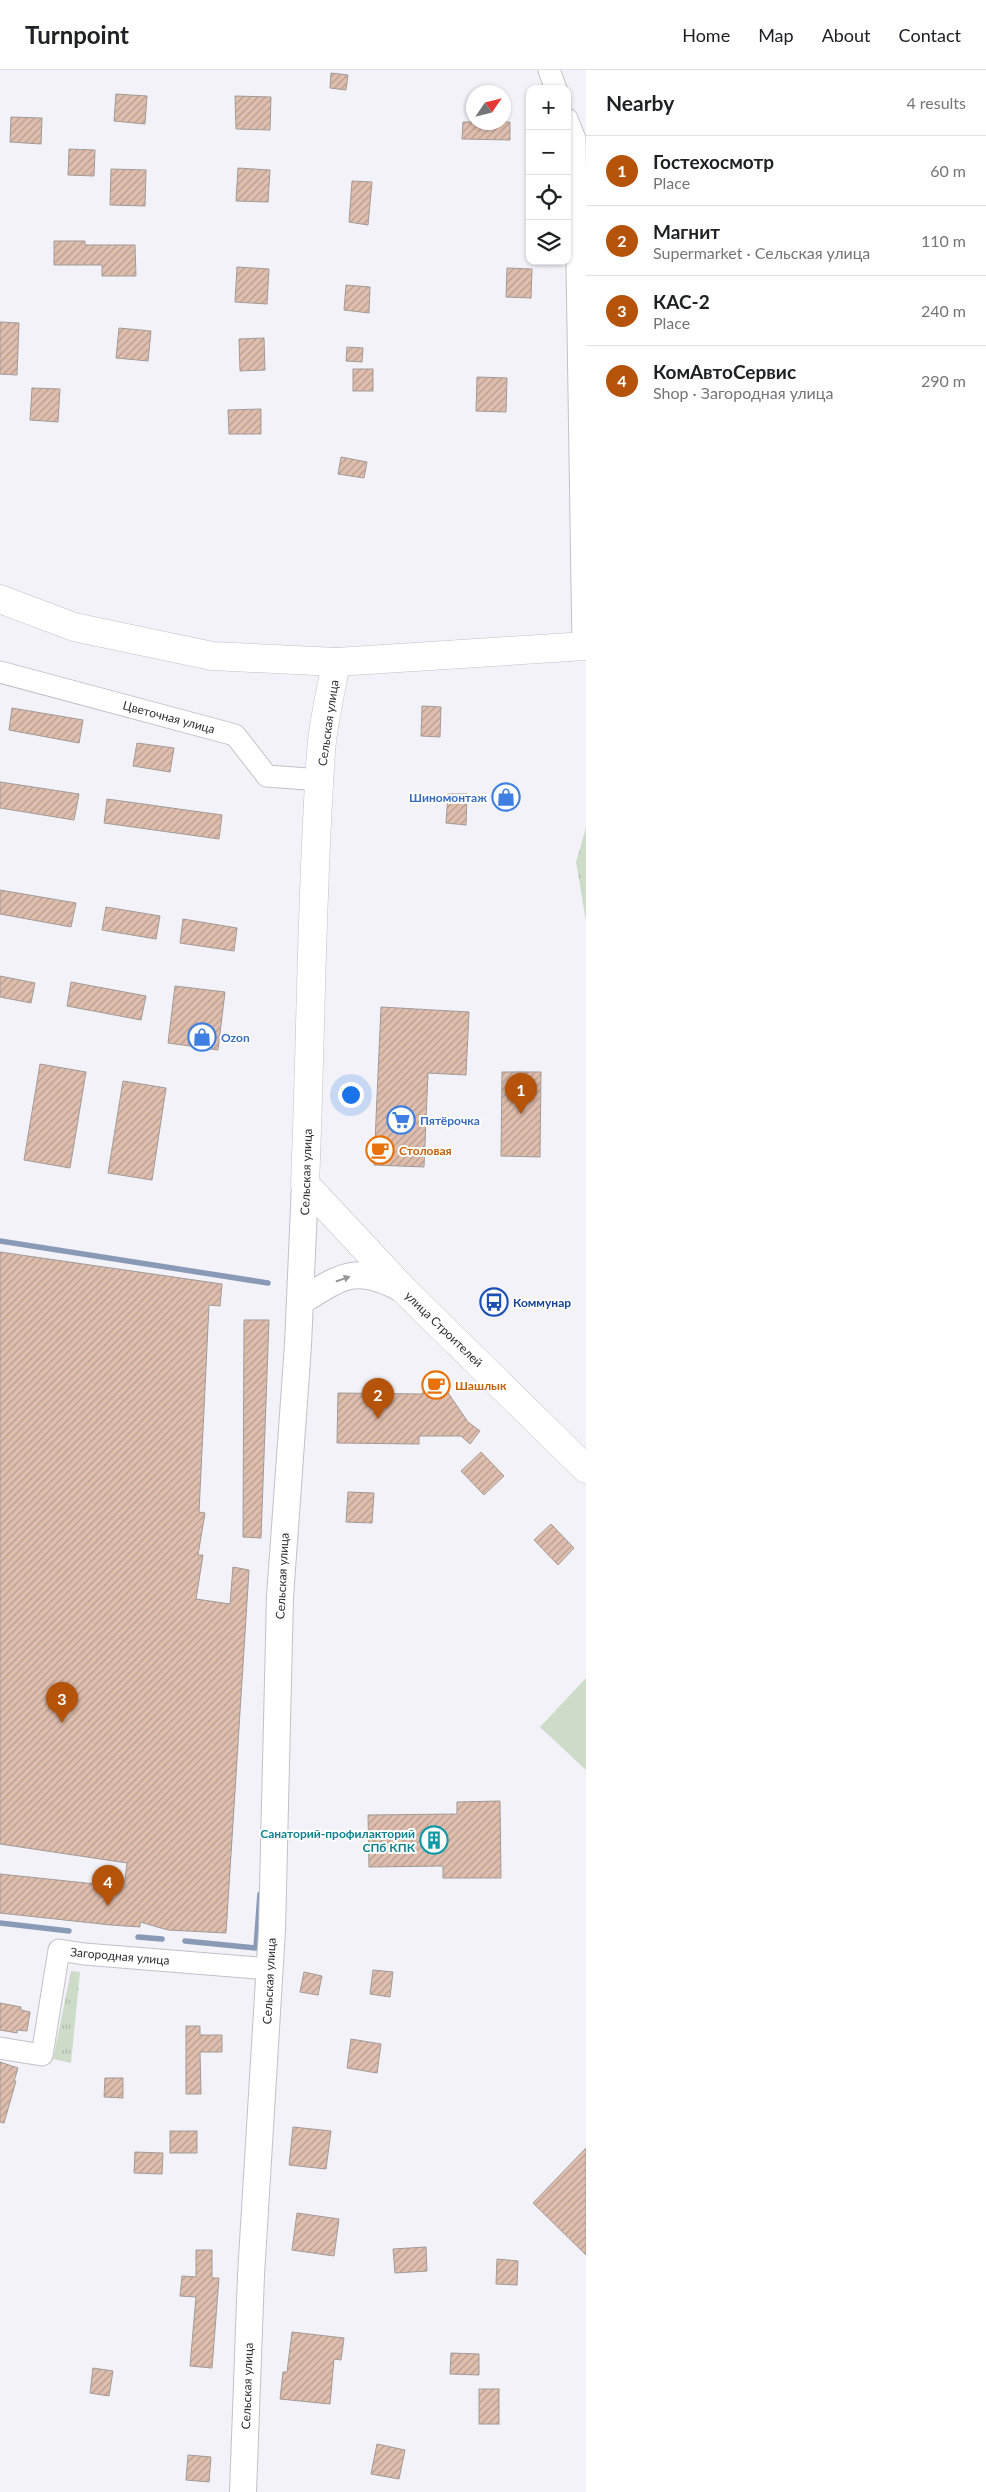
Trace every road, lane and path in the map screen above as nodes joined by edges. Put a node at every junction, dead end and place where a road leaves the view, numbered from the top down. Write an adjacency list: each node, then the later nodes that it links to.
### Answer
1 (549, 70): 2 (street)
2 (555, 85)
3 (571, 130): 5 (street)
4 (0, 599): 6 (main road)
5 (584, 646): 6 (main road)
6 (336, 662): 8 (main road, Сельская улица)
7 (0, 672): 8 (street, Цветочная улица)
8 (321, 780): 9 (main road, Сельская улица)
9 (305, 1184): 10 (main road, улица Строителей); 11 (street, Сельская улица)
10 (404, 1290): 11 (street, one-way to 10); 12 (main road, улица Строителей)
11 (300, 1302): 13 (street, Сельская улица)
12 (586, 1469)
13 (270, 1969): 14 (street, Загородная улица); 15 (street, Сельская улица)
14 (0, 2048)
15 (242, 2492)

